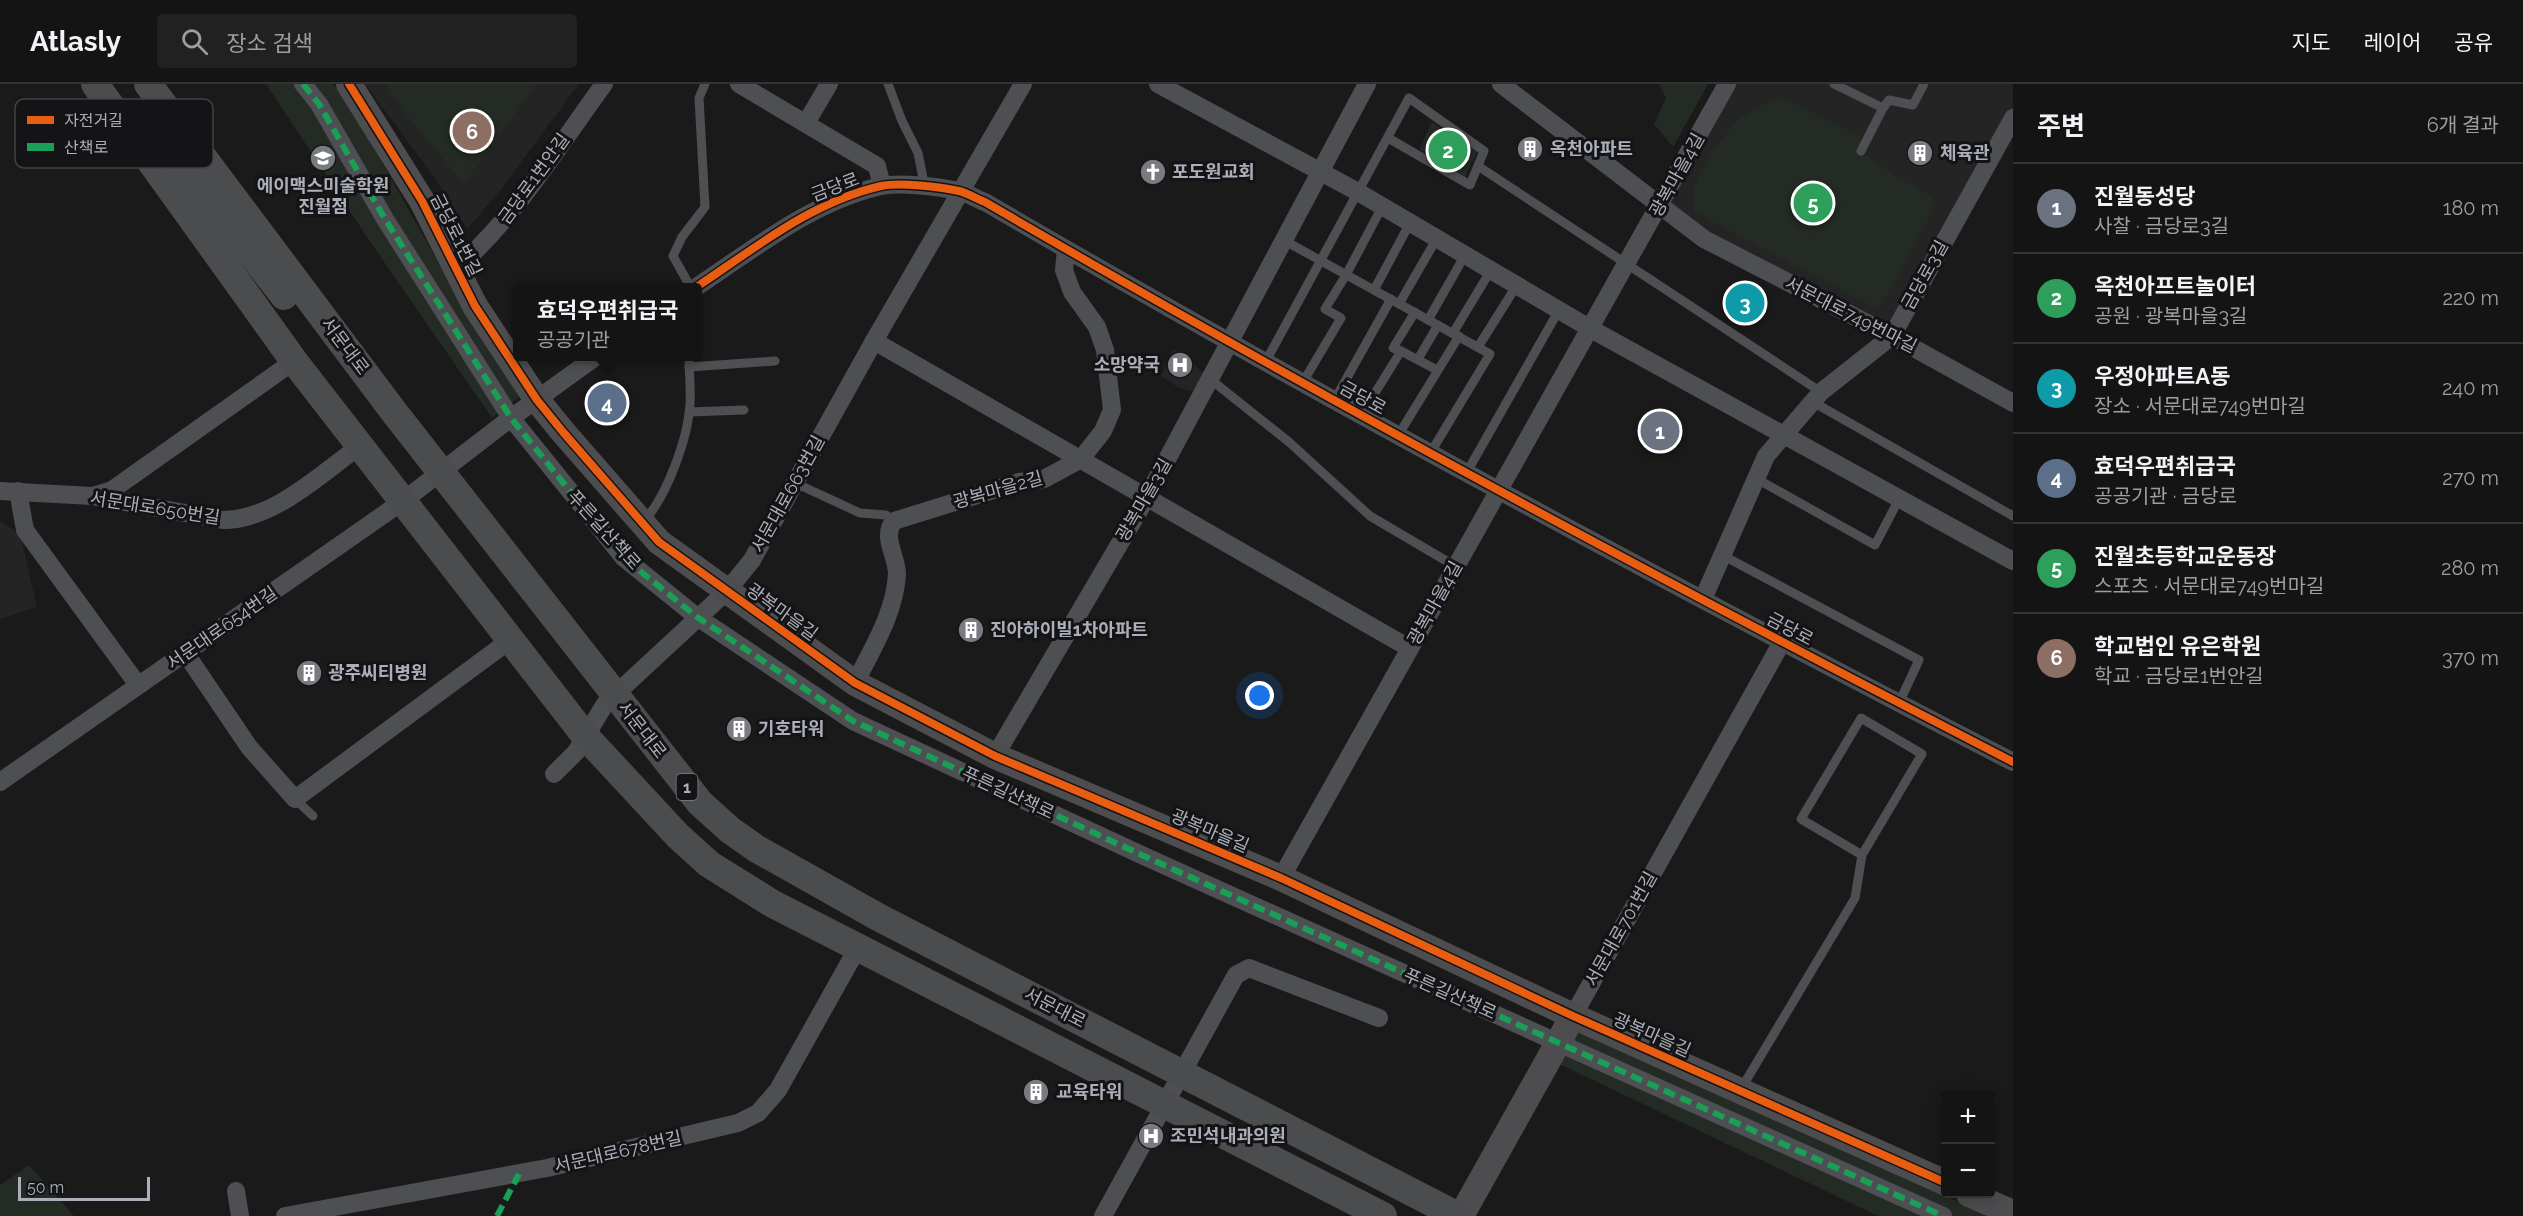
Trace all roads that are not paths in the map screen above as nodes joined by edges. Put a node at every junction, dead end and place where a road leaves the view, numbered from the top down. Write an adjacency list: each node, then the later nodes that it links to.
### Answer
1 (95, 84): 17 (main road, 서문대로 / 1)
2 (148, 84): 18 (main road, 서문대로 / 1)
3 (303, 84): 79 (street, 푸른길산책로)
4 (349, 84): 42 (street, 금당로1번길)
5 (604, 84): 42 (street, 금당로1번안길)
6 (705, 84): 45 (lane)
7 (739, 84): 21 (street)
8 (829, 84): 21 (street)
9 (888, 84): 30 (lane)
10 (1023, 84): 31 (street, 서문대로663번길)
11 (1158, 84): 28 (street)
12 (1367, 84): 28 (street, 광복마을3길)
13 (1501, 84): 33 (street, 서문대로749번마길)
14 (1727, 84): 33 (street, 광복마을4길)
15 (1834, 84): 19 (lane)
16 (1924, 84): 19 (lane)
17 (107, 99)
18 (159, 99)
19 (1883, 108): 23 (lane)
20 (2013, 117): 56 (street, 금당로3길)
21 (806, 123): 29 (street)
22 (1388, 138): 24 (lane); 24 (lane); 32 (lane)
23 (1861, 151)
24 (1478, 166): 41 (lane)
25 (157, 168): 62 (main road, 서문대로 / 1)
26 (185, 168): 70 (main road)
27 (211, 168): 70 (main road, 서문대로 / 1)
28 (1320, 172): 32 (street); 37 (street, 광복마을3길)
29 (882, 186): 30 (street, 금당로); 46 (street, 금당로)
30 (925, 188): 31 (street, 금당로)
31 (960, 191): 38 (street, 금당로); 57 (street, 서문대로663번길)
32 (1358, 192): 34 (street); 40 (lane)
33 (1660, 206): 41 (street, 광복마을4길); 56 (street, 서문대로749번마길)
34 (1382, 207): 35 (street); 44 (lane)
35 (1410, 223): 36 (street); 48 (lane)
36 (1437, 238): 39 (street); 49 (lane)
37 (1285, 241): 40 (lane); 58 (street, 광복마을3길)
38 (1066, 250): 58 (street, 금당로); 84 (street, 광복마을2길)
39 (1460, 252): 43 (street); 52 (lane)
40 (1319, 260): 44 (lane); 65 (lane)
41 (1627, 263): 54 (street, 광복마을4길); 72 (lane)
42 (457, 268): 74 (street, 금당로1번길)
43 (1491, 270): 47 (street); 55 (lane)
44 (1346, 275): 48 (lane); 71 (lane)
45 (690, 283)
46 (701, 283)
47 (1517, 285): 50 (street); 59 (lane)
48 (1374, 290): 49 (lane)
49 (1395, 302): 51 (lane); 73 (lane)
50 (1559, 310): 54 (street); 86 (lane)
51 (1415, 312): 52 (lane); 60 (lane)
52 (1428, 320): 53 (lane)
53 (1438, 325): 55 (lane); 61 (lane)
54 (1591, 329): 81 (street); 89 (street, 광복마을4길)
55 (1456, 335): 59 (lane); 68 (lane)
56 (1892, 336): 72 (street, 금당로3길); 75 (street, 서문대로749번마길)
57 (874, 341): 84 (street); 88 (street, 서문대로663번길)
58 (1231, 342): 65 (street, 금당로); 69 (street, 광복마을3길)
59 (1478, 347): 83 (lane)
60 (1401, 351): 61 (lane); 78 (lane)
61 (1418, 359): 68 (lane)
62 (294, 361): 82 (main road, 서문대로 / 1); 91 (street)
63 (591, 361): 74 (street)
64 (689, 361): 67 (lane)
65 (1266, 361): 71 (street, 금당로)
66 (775, 362): 67 (lane)
67 (689, 368): 77 (lane)
68 (1437, 370): 80 (lane)
69 (1210, 379): 92 (street, 광복마을3길); 100 (lane)
70 (370, 380): 85 (main road, 서문대로 / 1)
71 (1304, 382): 73 (street, 금당로)
72 (1817, 397): 81 (street, 금당로3길); 95 (lane)
73 (1335, 399): 78 (street, 금당로)
74 (537, 400): 79 (street); 97 (street, 광복마을길)
75 (2013, 404)
76 (744, 410): 77 (lane)
77 (689, 412): 97 (lane)
78 (1362, 414): 80 (street, 금당로)
79 (511, 418): 85 (street); 103 (street, 푸른길산책로)
80 (1399, 434): 83 (street, 금당로)
81 (1784, 435): 87 (street, 금당로3길); 93 (street)
82 (360, 446): 91 (street, 서문대로650번길); 94 (main road, 서문대로 / 1)
83 (1431, 452): 86 (street, 금당로)
84 (1081, 459): 92 (street); 96 (street, 광복마을2길)
85 (441, 472): 94 (street, 서문대로654번길); 110 (main road, 서문대로 / 1)
86 (1467, 472): 89 (street, 금당로)
87 (1757, 479): 93 (lane); 98 (street, 금당로3길)
88 (793, 482): 96 (lane); 101 (street, 서문대로663번길)
89 (1498, 489): 100 (street, 광복마을4길); 102 (street, 금당로)
90 (9, 491): 91 (street, 서문대로650번길); 109 (street)
91 (92, 496)
92 (1146, 497): 106 (street); 113 (street, 광복마을3길)
93 (1899, 499): 99 (street)
94 (403, 501): 104 (main road, 서문대로 / 1); 107 (street, 서문대로654번길)
95 (2013, 516)
96 (894, 521): 108 (street)
97 (640, 524): 101 (street, 광복마을길)
98 (1722, 555): 102 (street, 금당로3길); 111 (lane)
99 (2013, 561)
100 (1455, 566): 106 (street, 광복마을4길)
101 (727, 591): 103 (street, 서문대로663번길); 108 (street, 광복마을길)
102 (1703, 599): 105 (street, 금당로)
103 (697, 617): 110 (street, 서문대로663번길); 124 (street, 푸른길산책로)
104 (510, 640): 112 (main road, 서문대로 / 1); 117 (street)
105 (1782, 642): 111 (street, 금당로); 122 (street, 서문대로701번길)
106 (1409, 648): 120 (street, 광복마을4길)
107 (186, 654): 109 (street, 서문대로654번길); 117 (street)
108 (855, 683): 113 (street, 광복마을길)
109 (138, 685): 116 (street, 서문대로654번길)
110 (615, 695): 112 (street, 서문대로663번길); 125 (main road, 서문대로 / 1)
111 (1899, 703): 114 (street, 금당로)
112 (586, 737): 115 (street, 서문대로663번길); 121 (main road, 서문대로 / 1)
113 (995, 756): 120 (street, 광복마을길)
114 (2013, 762)
115 (554, 774)
116 (0, 782)
117 (295, 799): 118 (lane)
118 (313, 816)
119 (1862, 855): 119 (lane); 126 (lane)
120 (1281, 878): 122 (street, 광복마을길)
121 (857, 949): 127 (main road, 서문대로 / 1); 133 (street, 서문대로678번길)
122 (1574, 1016): 124 (street, 서문대로701번길); 126 (street, 광복마을길)
123 (1378, 1018): 125 (street)
124 (1558, 1042): 136 (street, 서문대로701번길); 137 (street, 푸른길산책로)
125 (1183, 1074): 127 (street); 136 (main road, 서문대로 / 1)
126 (1740, 1091): 128 (street, 광복마을길)
127 (1165, 1104): 134 (street); 135 (main road, 서문대로 / 1)
128 (1941, 1181)
129 (236, 1191): 132 (street)
130 (1977, 1198): 131 (street)
131 (2013, 1213)
132 (240, 1216)
133 (285, 1216)
134 (1103, 1216)
135 (1383, 1216)
136 (1460, 1216)
137 (1943, 1216)

